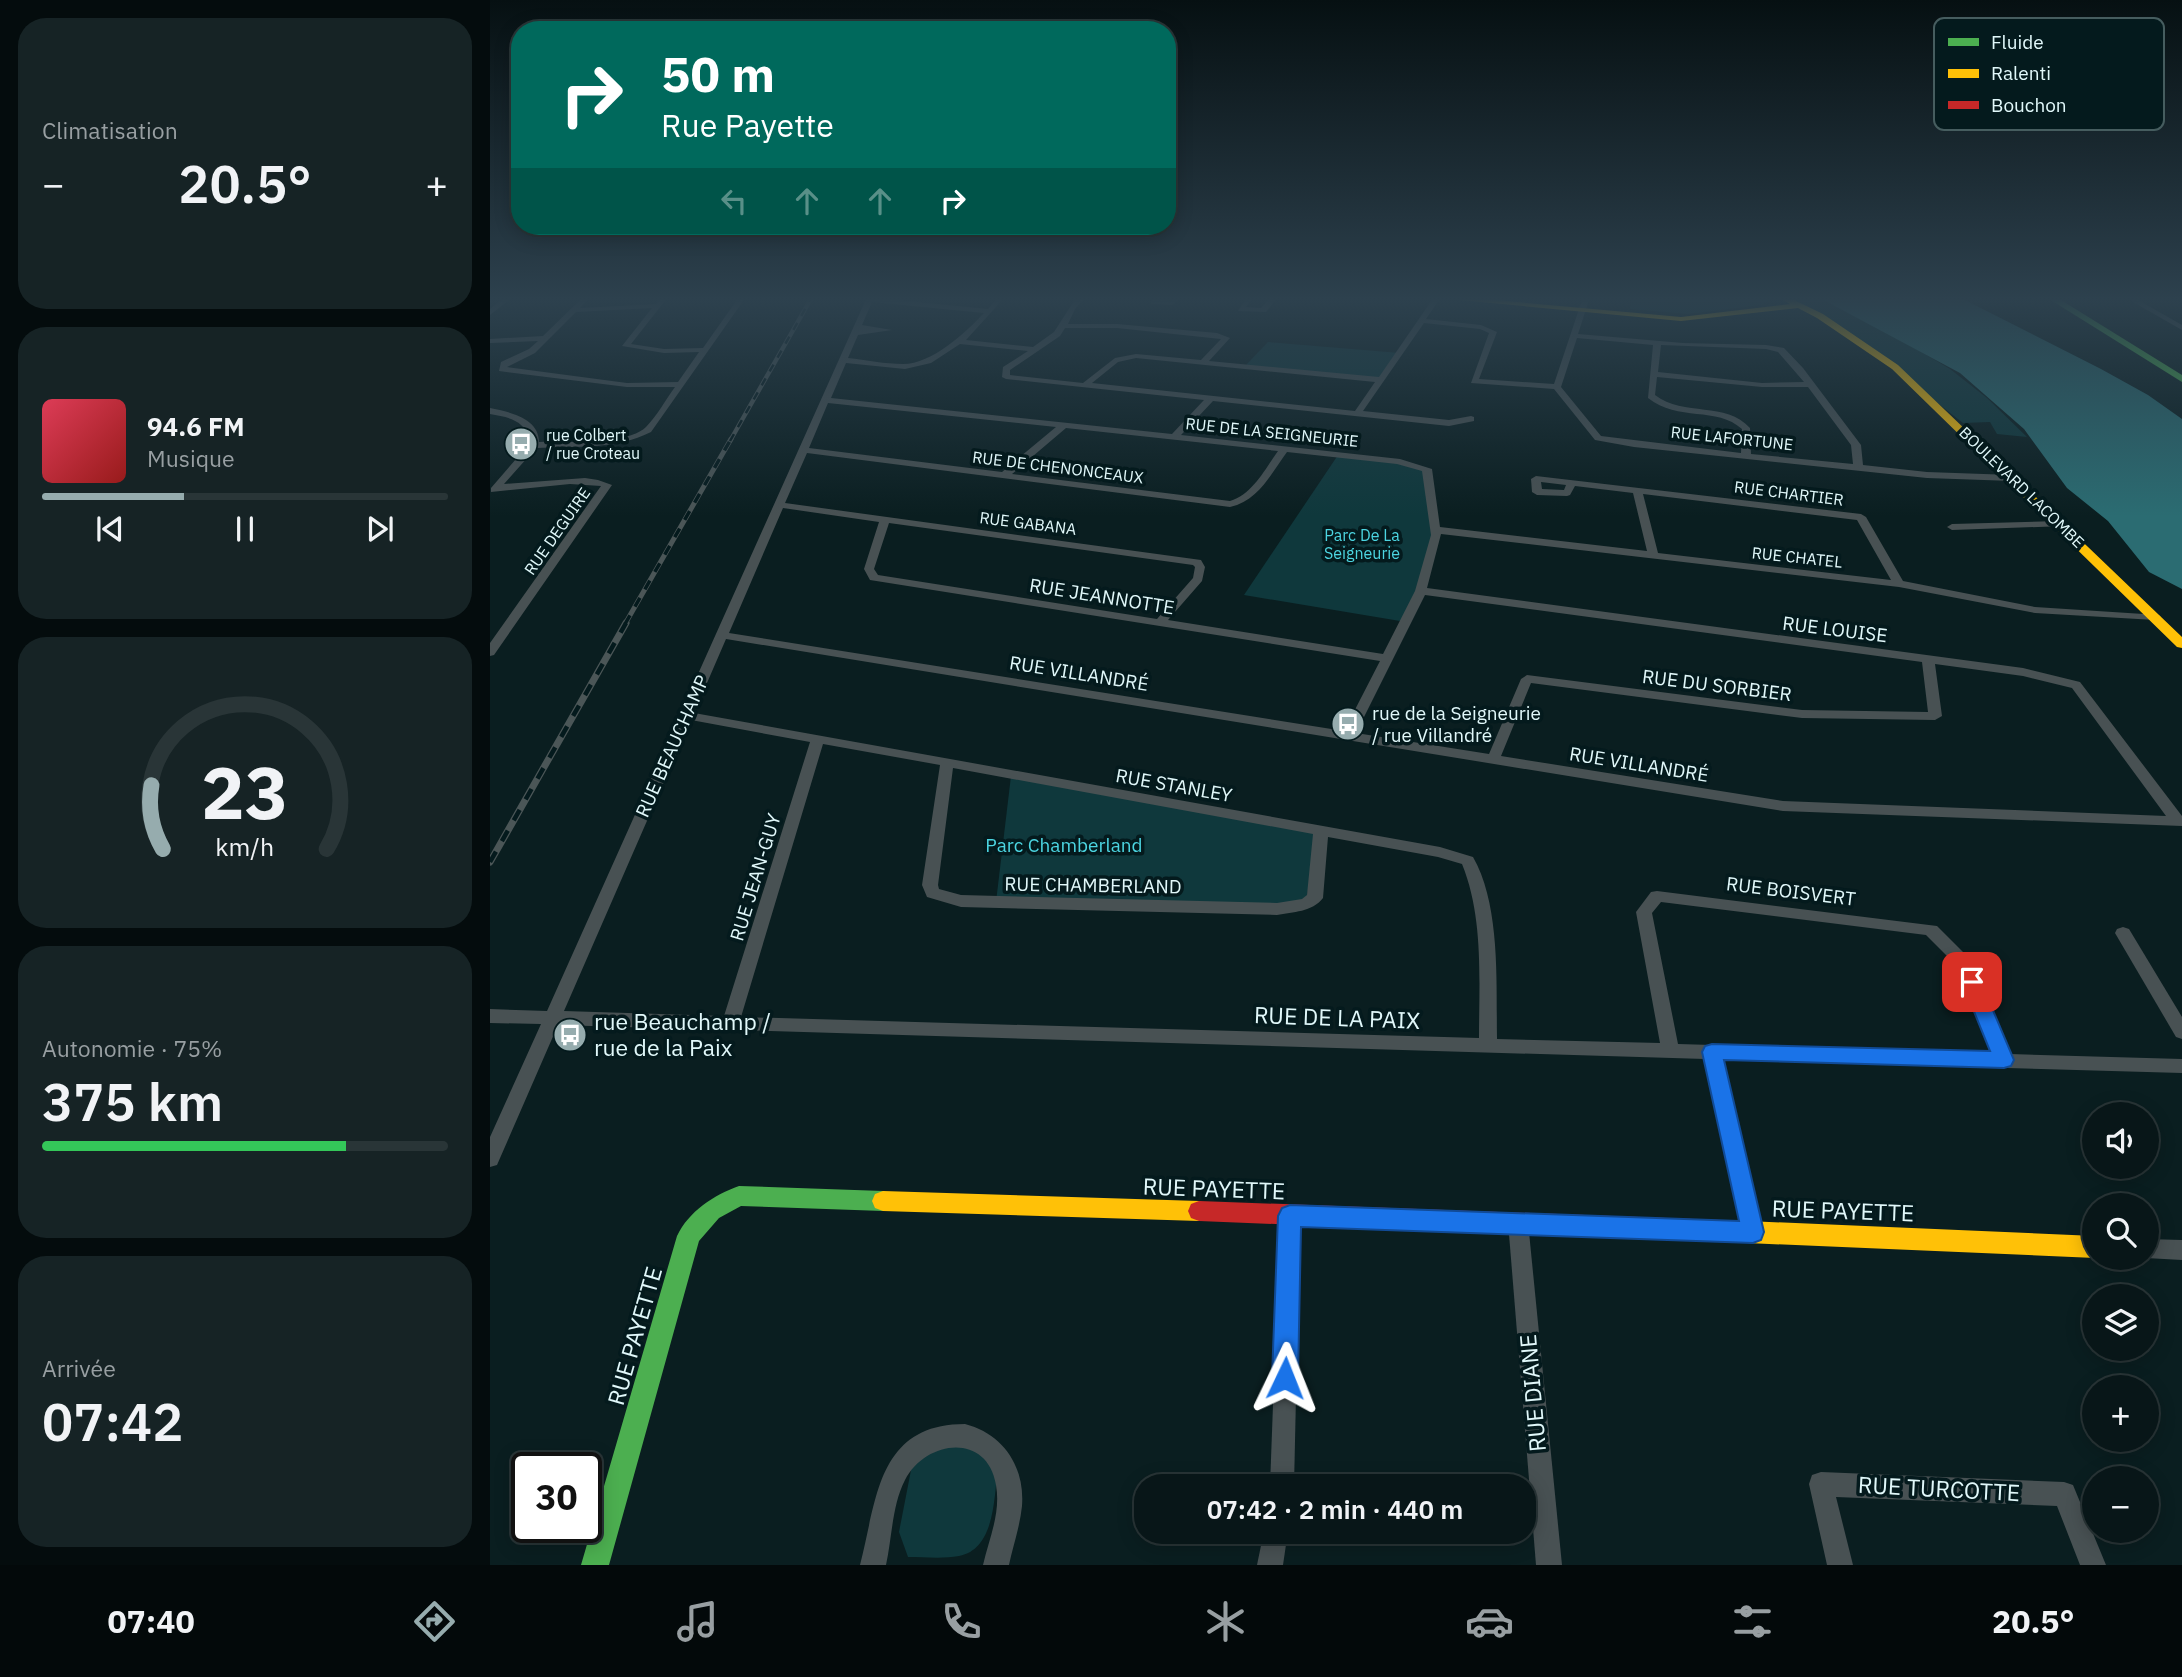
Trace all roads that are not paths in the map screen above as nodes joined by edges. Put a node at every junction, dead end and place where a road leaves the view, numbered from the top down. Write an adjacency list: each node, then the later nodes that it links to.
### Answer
1 (510, 370): 15 (street)
2 (691, 370): 15 (street)
3 (839, 370): 20 (street, RUE BEAUCHAMP)
4 (1006, 370): 17 (street)
5 (1104, 370): 17 (street)
6 (1282, 370): 14 (street)
7 (1388, 370): 14 (street)
8 (1478, 370): 18 (street)
9 (1563, 370): 18 (street)
10 (1654, 370): 13 (street)
11 (1799, 370): 16 (street)
12 (1898, 370): 32 (street, BOULEVARD LACOMBE)
13 (1653, 374): 16 (street); 29 (street)
14 (1381, 380): 22 (street)
15 (681, 384): 26 (street)
16 (1810, 384): 30 (street)
17 (1085, 385): 19 (street)
18 (1557, 387): 29 (street, RUE LAFORTUNE)
19 (1210, 399): 22 (street); 25 (street)
20 (826, 400): 24 (street, RUE DE LA SEIGNEURIE); 28 (street, RUE BEAUCHAMP)
21 (490, 411): 26 (street)
22 (1358, 413): 23 (street)
23 (1471, 419)
24 (1064, 425): 25 (street, RUE DE LA SEIGNEURIE); 31 (street)
25 (1174, 437): 27 (street, RUE DE LA SEIGNEURIE)
26 (533, 445): 35 (street)
27 (1283, 449): 31 (street, RUE DE CHENONCEAUX); 40 (street, RUE DE LA SEIGNEURIE)
28 (803, 450): 31 (street, RUE DE CHENONCEAUX); 36 (street, RUE BEAUCHAMP)
29 (1746, 455): 30 (street, RUE LAFORTUNE)
30 (1858, 467): 32 (street, RUE LAFORTUNE)
31 (1003, 476)
32 (2012, 478): 38 (street, BOULEVARD LACOMBE)
33 (1572, 483): 34 (street)
34 (1637, 490): 41 (street); 42 (street, RUE CHARTIER)
35 (493, 491): 48 (street, RUE DEGUIRE)
36 (779, 505): 37 (street, RUE GABANA); 46 (street, RUE BEAUCHAMP)
37 (885, 520): 45 (street, RUE JEANNOTTE); 45 (street, RUE GABANA)
38 (2060, 524): 39 (street); 44 (street, BOULEVARD LACOMBE)
39 (1952, 527)
40 (1435, 530): 41 (street, RUE CHATEL); 43 (street, RUE DE LA SEIGNEURIE)
41 (1654, 557): 42 (street, RUE CHATEL)
42 (1899, 584): 44 (street, RUE CHATEL)
43 (1421, 592): 49 (street, RUE DE LA SEIGNEURIE); 50 (street, RUE LOUISE)
44 (2155, 617): 47 (street, BOULEVARD LACOMBE)
45 (1159, 623): 49 (street, RUE JEANNOTTE)
46 (721, 635): 51 (street, RUE BEAUCHAMP); 52 (street, RUE VILLANDRÉ)
47 (2182, 644)
48 (490, 652)
49 (1387, 658): 52 (street, RUE DE LA SEIGNEURIE)
50 (1928, 660): 54 (street, RUE DU SORBIER); 56 (street, RUE LOUISE)
51 (686, 715): 53 (street, RUE STANLEY); 60 (street, RUE BEAUCHAMP)
52 (1348, 736): 54 (street, RUE VILLANDRÉ)
53 (817, 740): 55 (street, RUE STANLEY); 61 (street, RUE JEAN-GUY)
54 (1493, 760): 56 (street, RUE VILLANDRÉ)
55 (947, 764): 57 (street, RUE STANLEY); 57 (street, RUE CHAMBERLAND)
56 (2180, 821)
57 (1321, 831): 63 (street, RUE STANLEY)
58 (2123, 933): 62 (street)
59 (490, 1016): 60 (street, RUE DE LA PAIX)
60 (551, 1020): 61 (street, RUE DE LA PAIX); 68 (street, RUE BEAUCHAMP)
61 (730, 1025): 63 (street, RUE DE LA PAIX)
62 (2182, 1032)
63 (1488, 1047): 64 (street, RUE DE LA PAIX)
64 (1671, 1052): 65 (street, RUE DE LA PAIX); 66 (street, RUE BOISVERT)
65 (1712, 1052): 66 (street, RUE DE LA PAIX); 71 (street)
66 (2004, 1060): 67 (street, RUE DE LA PAIX)
67 (2182, 1066)
68 (490, 1159)
69 (1290, 1216): 70 (street, RUE PAYETTE); 75 (street); 77 (street, RUE PAYETTE)
70 (1518, 1222): 71 (street, RUE PAYETTE); 81 (street, RUE DIANE)
71 (1753, 1232): 72 (street, RUE PAYETTE)
72 (2082, 1246)
73 (2159, 1249): 74 (street)
74 (2182, 1250)
75 (1282, 1474)
76 (1274, 1544): 80 (street)
77 (595, 1565)
78 (873, 1565): 79 (street)
79 (996, 1565)
80 (1270, 1565)
81 (1549, 1565)
82 (1840, 1565): 83 (street, RUE TURCOTTE)
83 (2093, 1565)

